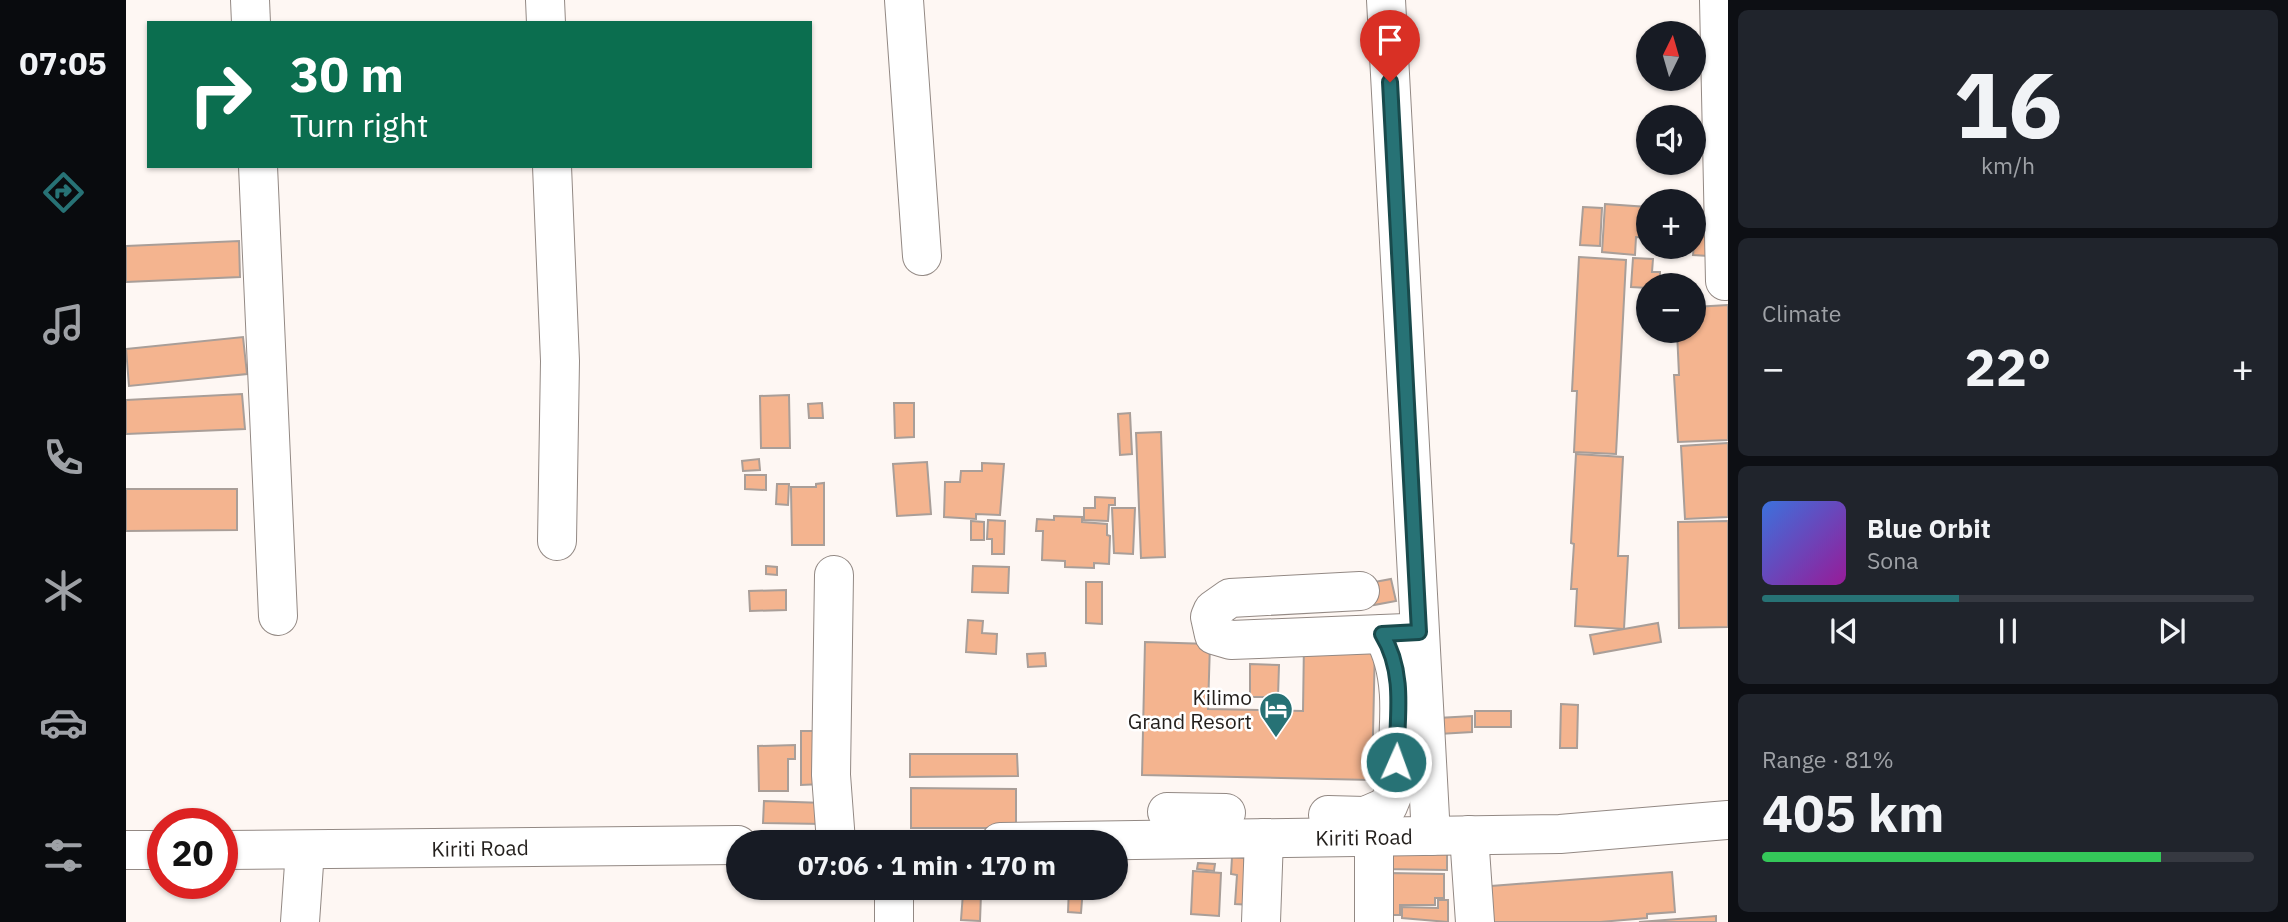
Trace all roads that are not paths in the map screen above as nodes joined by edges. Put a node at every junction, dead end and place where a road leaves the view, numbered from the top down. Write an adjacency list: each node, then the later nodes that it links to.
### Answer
1 (250, 0): 6 (street)
2 (545, 0): 7 (street)
3 (904, 0): 10 (street)
4 (1386, 0): 16 (street)
5 (1719, 0): 11 (street)
6 (251, 21)
7 (546, 21)
8 (258, 168): 15 (street)
9 (552, 168): 12 (street)
10 (922, 256)
11 (1725, 281)
12 (557, 541)
13 (834, 575): 19 (street)
14 (1360, 591): 16 (street)
15 (278, 616)
16 (1401, 633): 17 (street); 21 (street)
17 (1167, 812)
18 (1728, 820): 20 (street, Kiriti Road)
19 (835, 830)
20 (1469, 835): 21 (street, Kiriti Road); 35 (street)
21 (1431, 836): 22 (street, Kiriti Road)
22 (1374, 837): 23 (street, Kiriti Road); 34 (street)
23 (1264, 838): 24 (street, Kiriti Road); 33 (street)
24 (1128, 840)
25 (726, 845): 29 (street, Kiriti Road)
26 (126, 850): 27 (street)
27 (147, 850)
28 (238, 850): 29 (street, Kiriti Road)
29 (305, 850): 31 (street)
30 (894, 900): 32 (street)
31 (300, 922)
32 (894, 922)
33 (1261, 922)
34 (1374, 922)
35 (1475, 922)

